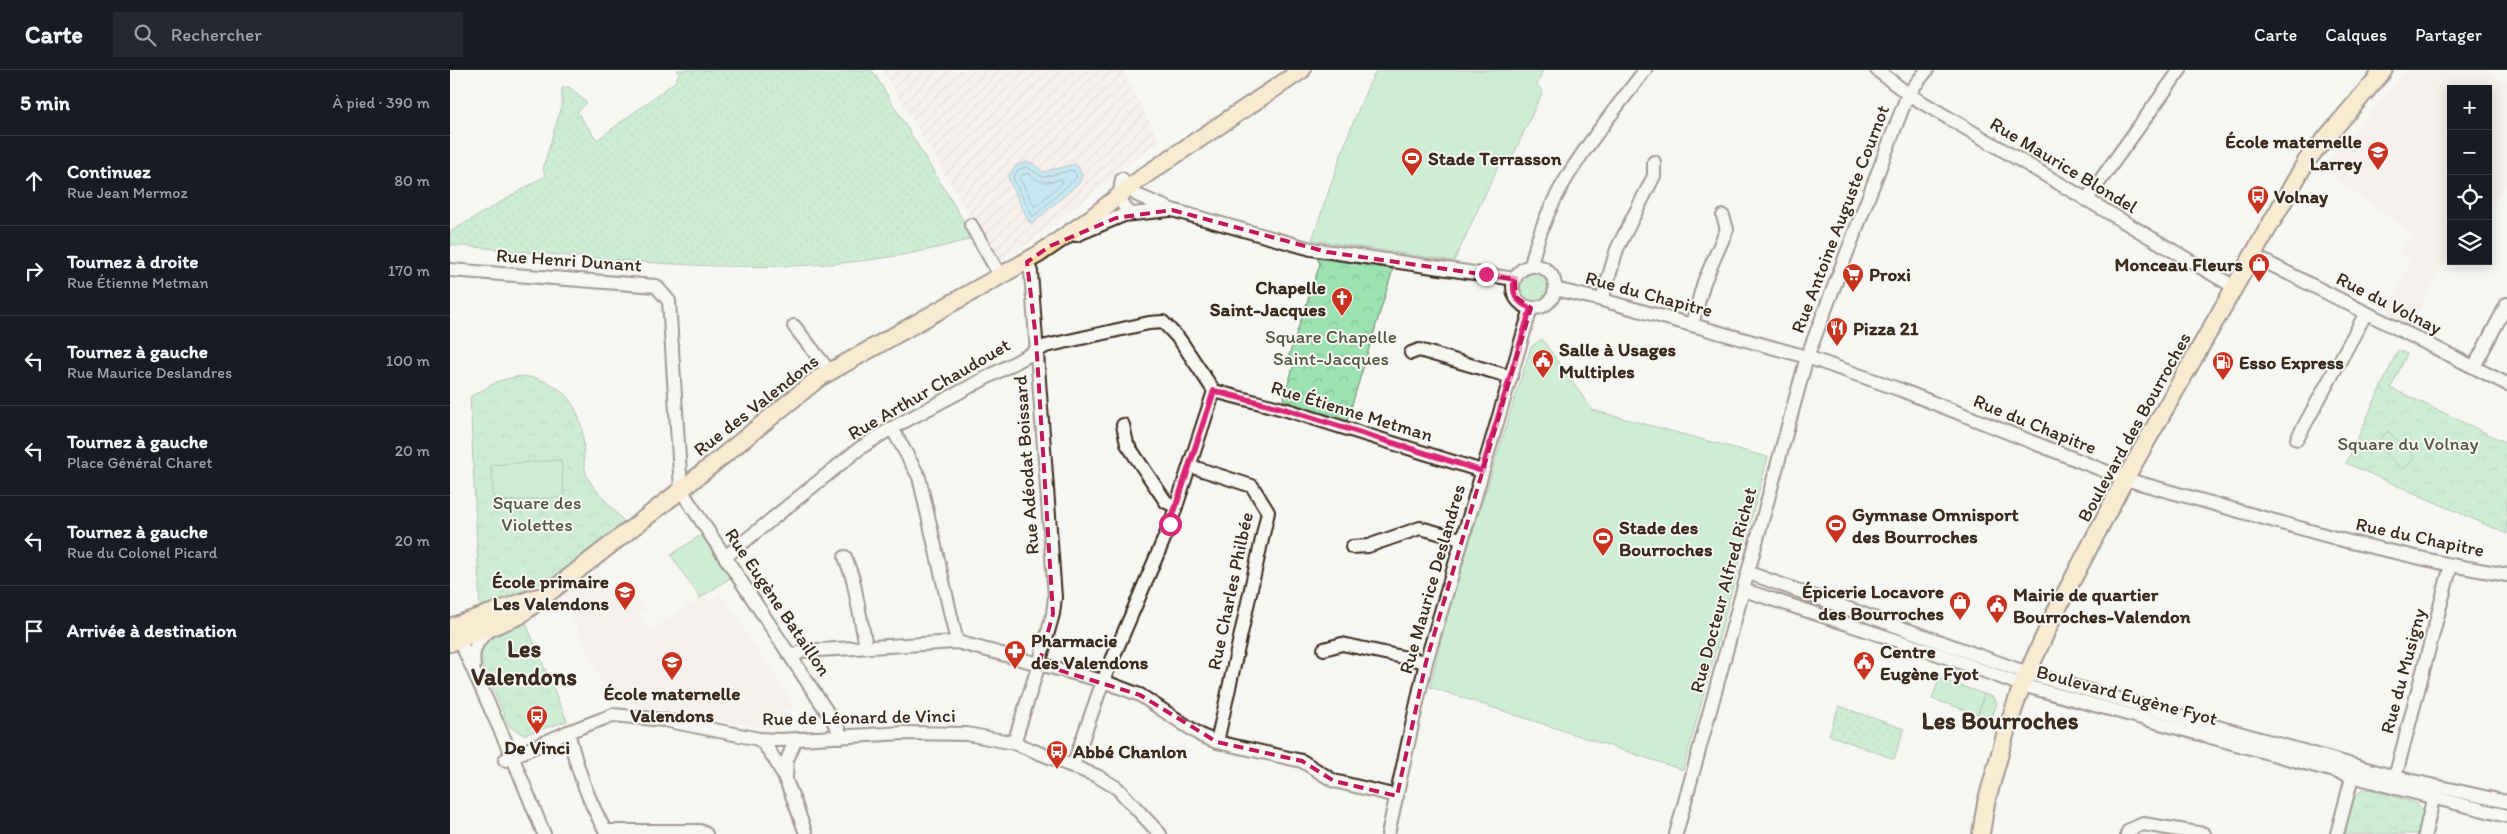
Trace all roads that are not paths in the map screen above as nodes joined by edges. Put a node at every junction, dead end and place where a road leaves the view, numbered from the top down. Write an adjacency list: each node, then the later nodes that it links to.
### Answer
1 (1302, 70): 9 (main road, Rue des Valendons)
2 (1645, 70): 18 (street)
3 (1877, 70): 7 (street, Rue Maurice Blondel)
4 (1928, 70): 7 (street, Rue Antoine Auguste Cournot)
5 (2180, 70): 10 (street)
6 (2384, 70): 16 (main road, Boulevard des Bourroches)
7 (1908, 94): 10 (street, Rue Maurice Blondel); 32 (street, Rue Antoine Auguste Cournot)
8 (1654, 162): 24 (street)
9 (1124, 187): 11 (street); 12 (street); 15 (main road, Rue des Valendons)
10 (2086, 200): 22 (street, Rue Maurice Blondel)
11 (1172, 210): 12 (street); 21 (street)
12 (1130, 214): 15 (street)
13 (1723, 216): 28 (street)
14 (971, 225): 20 (street)
15 (1050, 246): 17 (main road, Rue des Valendons)
16 (2254, 256): 22 (main road, Boulevard des Bourroches); 27 (street, Rue du Volnay)
17 (1027, 262): 20 (main road, Rue des Valendons); 30 (street, Rue Adéodat Boissard)
18 (1531, 266): 21 (street); 23 (street)
19 (450, 270): 44 (street, Rue Henri Dunant)
20 (1002, 277): 34 (main road, Rue des Valendons)
21 (1515, 279): 26 (street)
22 (2236, 288): 43 (main road, Boulevard des Bourroches)
23 (1554, 289): 24 (street, Rue du Chapitre); 26 (street)
24 (1602, 300): 28 (street, Rue du Chapitre)
25 (2507, 304): 33 (street)
26 (1531, 308): 35 (street, Rue Maurice Deslandres)
27 (2366, 313): 33 (street, Rue du Volnay); 40 (street)
28 (1692, 324): 32 (street, Rue du Chapitre)
29 (794, 326): 34 (street)
30 (1037, 349): 37 (street); 39 (street, Rue Arthur Chaudouet); 61 (street, Rue Adéodat Boissard)
31 (1411, 353): 35 (street)
32 (1807, 357): 43 (street, Rue du Chapitre); 51 (street, Rue Docteur Alfred Richet)
33 (2474, 367): 36 (street, Rue du Volnay)
34 (830, 372): 44 (main road, Rue des Valendons)
35 (1511, 377): 42 (street, Rue Maurice Deslandres)
36 (2507, 384)
37 (1214, 391): 41 (street); 42 (street, Rue Étienne Metman)
38 (1123, 425): 45 (street)
39 (892, 428): 48 (street, Rue Arthur Chaudouet); 56 (street)
40 (2297, 439)
41 (1190, 466): 45 (street); 69 (street, Rue Charles Philbée)
42 (1482, 471): 46 (street, Rue Maurice Deslandres)
43 (2125, 479): 50 (street, Rue du Chapitre); 62 (main road, Boulevard des Bourroches)
44 (681, 490): 48 (street, Rue Eugène Bataillon); 54 (main road, Rue des Valendons)
45 (1176, 506): 63 (street)
46 (1460, 539): 47 (street); 60 (street, Rue Maurice Deslandres)
47 (1352, 547)
48 (725, 557): 59 (street, Rue Eugène Bataillon)
49 (845, 557): 57 (street)
50 (2451, 565): 52 (street, Rue du Chapitre); 74 (street, Rue du Musigny)
51 (1748, 573): 53 (street, Rue Docteur Alfred Richet); 62 (street, Boulevard Eugène Fyot)
52 (2507, 575)
53 (1744, 590): 62 (street, Boulevard Eugène Fyot); 87 (street, Rue Docteur Alfred Richet)
54 (503, 616): 55 (main road, Rue des Valendons); 64 (street)
55 (455, 636): 64 (street); 71 (street)
56 (957, 642): 57 (street); 61 (street)
57 (866, 646): 59 (street)
58 (1324, 649): 60 (street)
59 (792, 657): 66 (street, Rue Eugène Bataillon)
60 (1426, 662): 77 (street, Rue Maurice Deslandres)
61 (1039, 664): 63 (street); 70 (street, Rue Adéodat Boissard)
62 (2025, 679): 73 (street, Boulevard Eugène Fyot); 88 (main road, Boulevard des Bourroches)
63 (1102, 681): 69 (street); 72 (street)
64 (481, 687): 71 (street)
65 (568, 732): 67 (street, Rue de Léonard de Vinci); 71 (street, Rue de Léonard de Vinci); 80 (street)
66 (840, 737): 68 (street, Rue de Léonard de Vinci); 70 (street, Rue de Léonard de Vinci)
67 (759, 739): 68 (street, Rue de Léonard de Vinci); 75 (street)
68 (795, 741): 75 (street)
69 (1217, 742): 77 (street)
70 (1014, 743): 72 (street, Rue de Léonard de Vinci)
71 (508, 758): 81 (street); 82 (street)
72 (1073, 766): 85 (street)
73 (2354, 771): 74 (street, Boulevard Eugène Fyot); 91 (street)
74 (2394, 782): 76 (street, Boulevard Eugène Fyot)
75 (787, 783): 84 (street)
76 (2435, 792): 78 (street, Boulevard Eugène Fyot); 79 (street, Boulevard Eugène Fyot); 92 (street)
77 (1397, 796): 86 (street, Rue Maurice Deslandres)
78 (2507, 802)
79 (2507, 816)
80 (606, 833): 83 (street)
81 (535, 834)
82 (544, 834)
83 (706, 834)
84 (806, 834)
85 (1159, 834)
86 (1388, 834)
87 (1676, 834)
88 (1981, 834)
89 (2127, 834): 90 (street)
90 (2204, 834)
91 (2337, 834)
92 (2425, 834)

